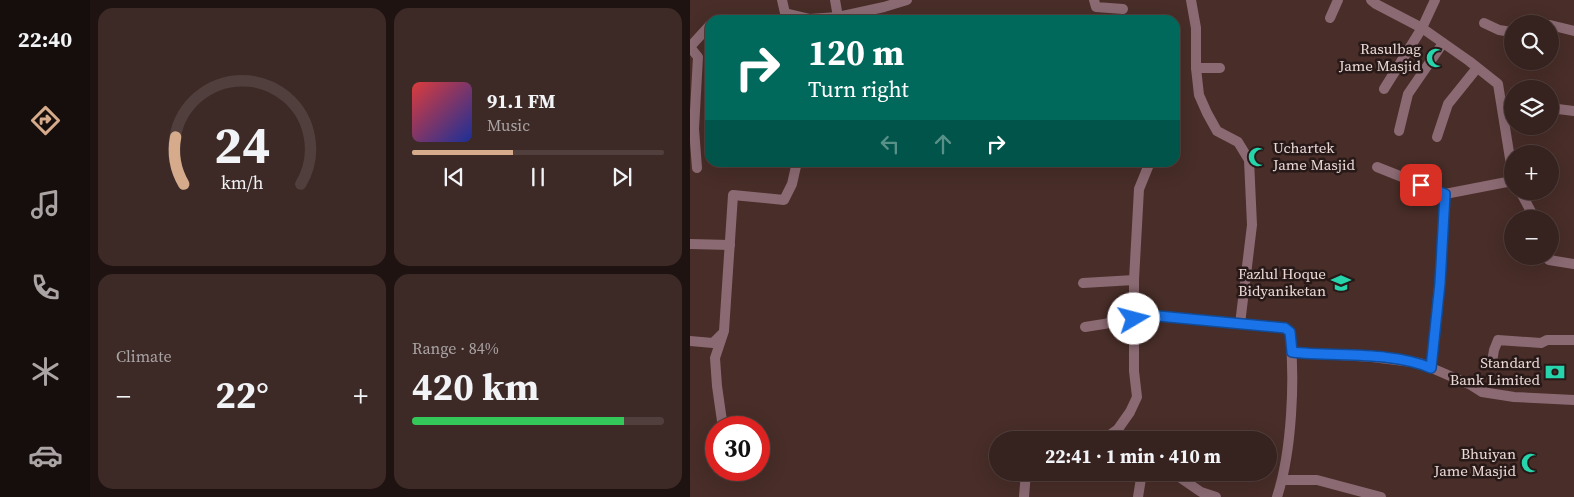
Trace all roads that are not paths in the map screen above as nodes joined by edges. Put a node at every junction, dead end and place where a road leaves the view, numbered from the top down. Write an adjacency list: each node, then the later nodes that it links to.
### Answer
1 (782, 0): 10 (street)
2 (835, 0): 11 (street)
3 (908, 0): 12 (street)
4 (1094, 0): 9 (street)
5 (1191, 0): 22 (street)
6 (1338, 0): 13 (street)
7 (1371, 0): 16 (street)
8 (1435, 0): 16 (street)
9 (1123, 9)
10 (792, 15)
11 (838, 15)
12 (847, 15)
13 (1330, 18)
14 (1484, 23): 18 (street)
15 (1559, 27): 19 (street)
16 (1422, 28): 20 (street); 25 (street)
17 (705, 30): 21 (street)
18 (1504, 31)
19 (1574, 31)
20 (1443, 43): 24 (street); 30 (street)
21 (690, 47): 29 (street)
22 (1196, 68): 23 (street); 45 (street)
23 (1220, 68)
24 (1477, 68): 26 (street); 31 (street)
25 (1384, 90)
26 (1504, 97)
27 (1559, 109): 28 (street)
28 (1574, 110)
29 (692, 129): 35 (street)
30 (1399, 130)
31 (1437, 137)
32 (796, 167): 39 (street)
33 (1148, 167): 42 (street)
34 (1377, 167): 37 (street)
35 (697, 168)
36 (1504, 183): 37 (street)
37 (1445, 194): 52 (street)
38 (690, 244): 39 (street)
39 (730, 245): 47 (street)
40 (1559, 262): 41 (street)
41 (1574, 264)
42 (1134, 280): 43 (street); 44 (street)
43 (1084, 283)
44 (1135, 318): 45 (street); 46 (street); 55 (street)
45 (1240, 324): 50 (street)
46 (1085, 327)
47 (724, 331): 49 (street); 54 (street)
48 (1574, 340): 51 (street)
49 (690, 341)
50 (1292, 352): 52 (street); 56 (street)
51 (1492, 362)
52 (1431, 368): 53 (street)
53 (1574, 400)
54 (721, 416)
55 (1116, 431)
56 (1283, 480): 63 (street); 64 (street)
57 (1025, 481): 60 (street)
58 (1141, 481): 61 (street)
59 (1185, 481): 62 (street)
60 (1024, 497)
61 (1138, 497)
62 (1216, 497)
63 (1278, 497)
64 (1381, 497)

